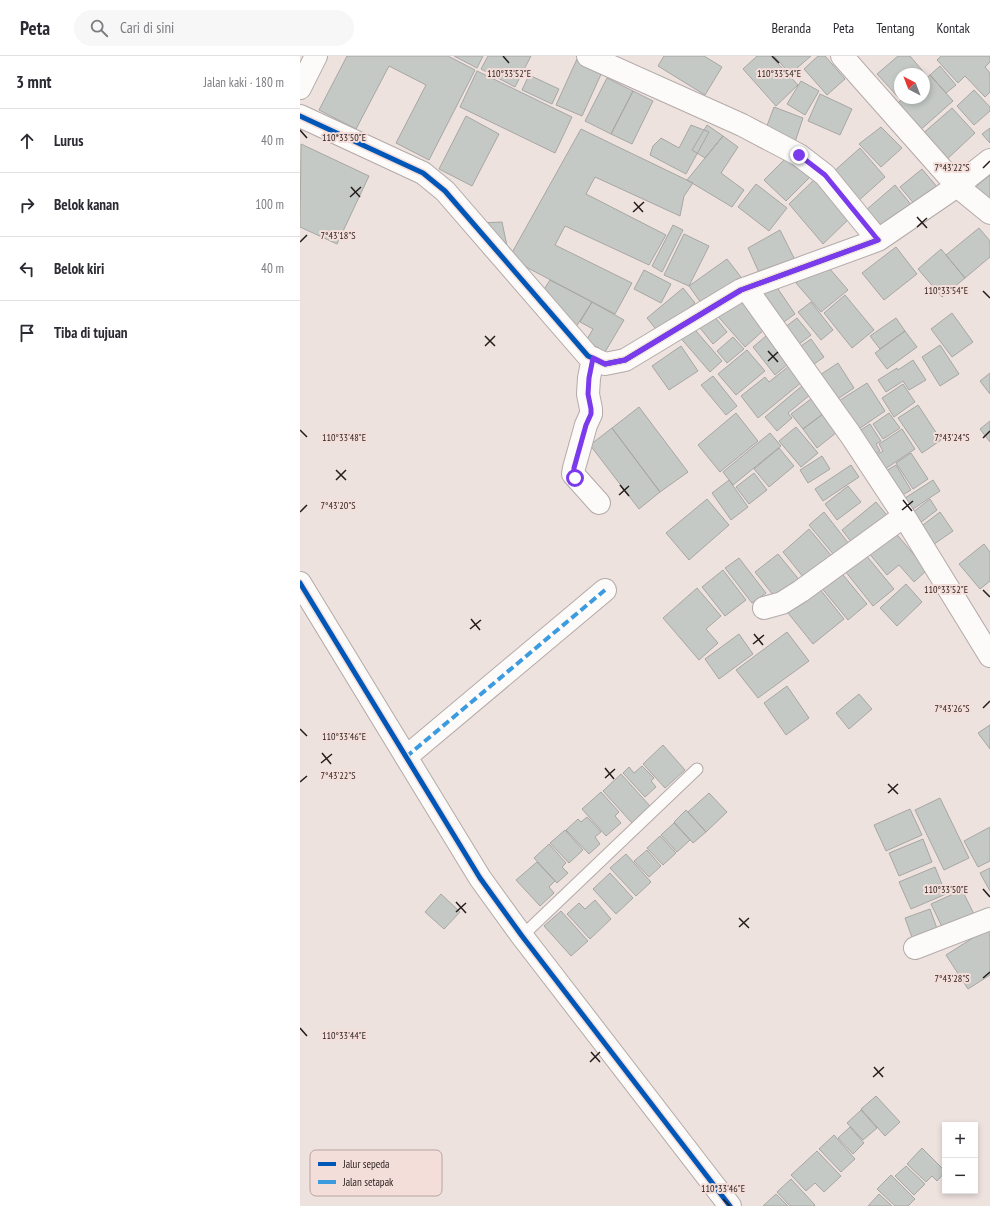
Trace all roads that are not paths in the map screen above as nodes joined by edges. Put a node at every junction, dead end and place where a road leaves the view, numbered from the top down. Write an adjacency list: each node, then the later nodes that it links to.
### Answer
1 (316, 56): 4 (main road)
2 (588, 56): 9 (main road)
3 (842, 56): 7 (main road)
4 (300, 88)
5 (300, 116): 11 (main road)
6 (990, 160): 7 (main road)
7 (956, 186): 8 (main road); 9 (main road)
8 (990, 213)
9 (878, 240): 10 (main road)
10 (746, 288): 11 (main road); 13 (main road)
11 (593, 358): 12 (main road)
12 (599, 503)
13 (904, 516): 16 (main road); 17 (main road)
14 (300, 583): 19 (main road)
15 (605, 590): 19 (main road)
16 (764, 608)
17 (984, 629): 18 (main road)
18 (990, 656)
19 (406, 757): 22 (main road)
20 (697, 769): 22 (lane)
21 (990, 918): 23 (main road)
22 (522, 936): 24 (main road)
23 (915, 948)
24 (730, 1206)

